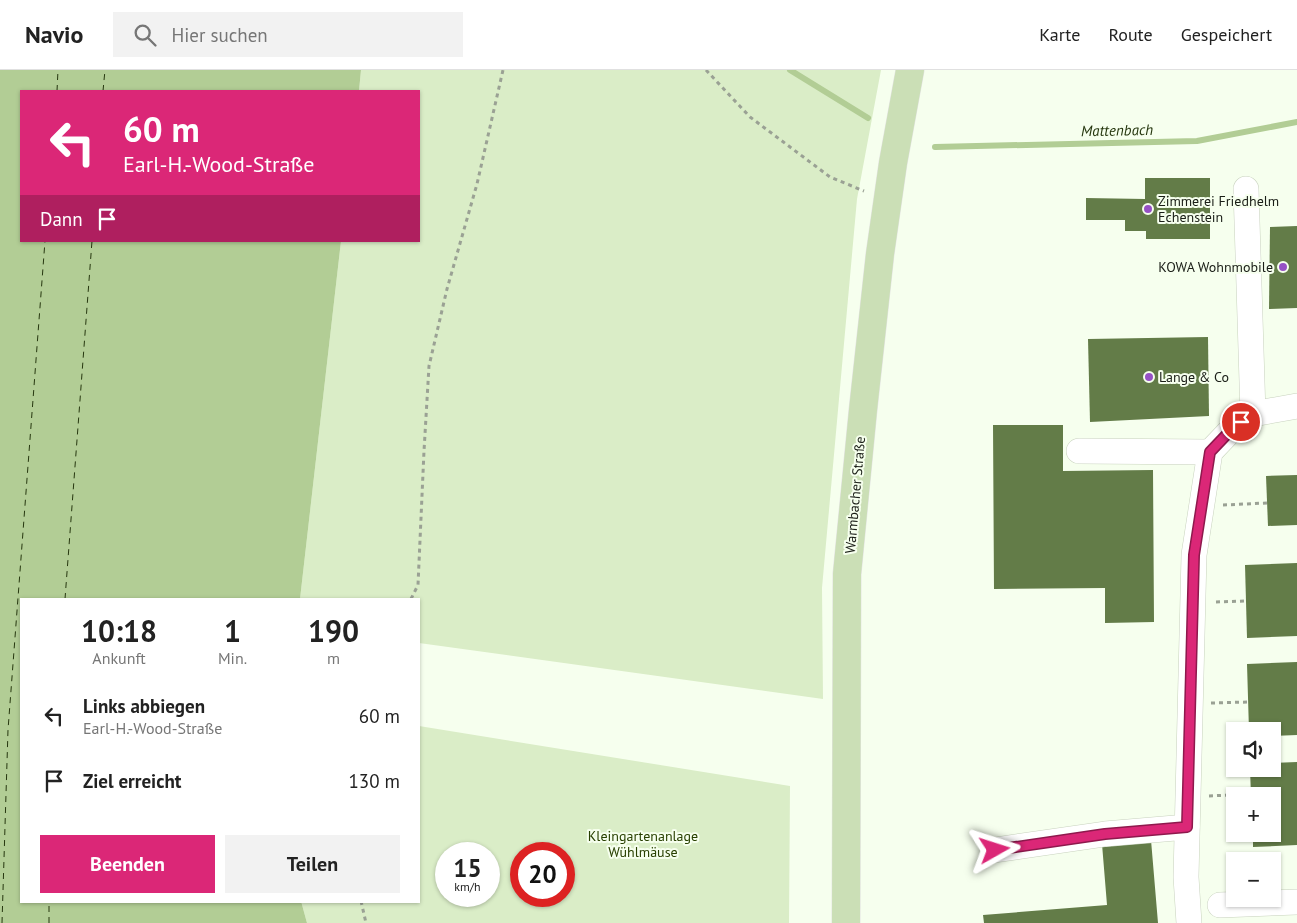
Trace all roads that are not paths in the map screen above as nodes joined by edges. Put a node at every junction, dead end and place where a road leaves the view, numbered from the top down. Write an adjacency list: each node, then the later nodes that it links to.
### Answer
1 (910, 70): 11 (main road, Warmbacher Straße)
2 (1246, 189): 4 (street)
3 (1297, 406): 4 (street)
4 (1253, 414): 6 (street)
5 (1079, 451): 6 (street)
6 (1210, 452): 7 (street)
7 (1187, 827): 8 (street); 12 (street)
8 (995, 850)
9 (1297, 902): 10 (street)
10 (1220, 905)
11 (846, 923)
12 (1189, 923)

